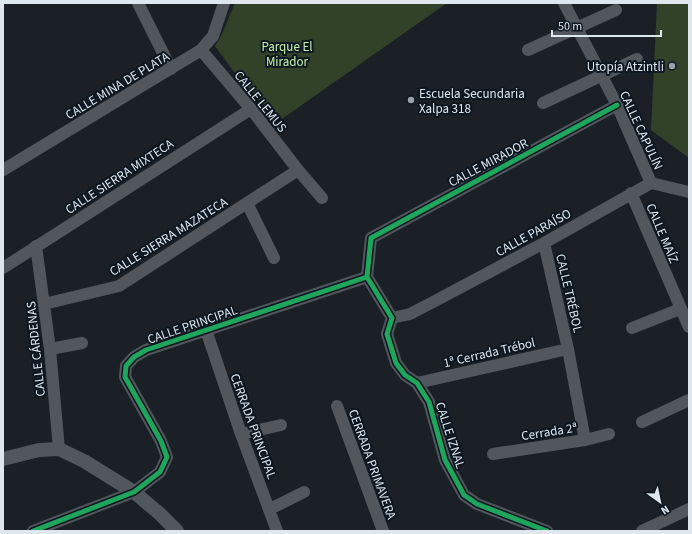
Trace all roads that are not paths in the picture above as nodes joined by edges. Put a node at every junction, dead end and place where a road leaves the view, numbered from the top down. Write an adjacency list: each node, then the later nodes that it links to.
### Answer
1 (138, 3): 9 (street)
2 (224, 3): 6 (street, CALLE MINA DE PLATA)
3 (564, 3): 5 (street, CALLE CAPULÍN)
4 (616, 10): 5 (street)
5 (576, 28): 7 (street); 10 (street, CALLE CAPULÍN)
6 (201, 50): 9 (street, CALLE MINA DE PLATA); 13 (street, CALLE LEMUS)
7 (528, 50)
8 (637, 59): 10 (street)
9 (171, 69): 14 (street, CALLE MINA DE PLATA)
10 (601, 75): 11 (street); 12 (street, CALLE CAPULÍN)
11 (544, 103)
12 (616, 105): 16 (street, CALLE CAPULÍN); 25 (street, CALLE MIRADOR)
13 (251, 109): 15 (street, CALLE LEMUS); 22 (street, CALLE SIERRA MIXTECA)
14 (3, 170)
15 (298, 170): 19 (street, CALLE LEMUS); 20 (street, CALLE SIERRA MAZATECA)
16 (651, 183): 17 (street); 18 (street, CALLE PARAÍSO)
17 (689, 192)
18 (631, 193): 21 (street, CALLE PARAÍSO); 27 (street, CALLE MAÍZ)
19 (322, 198)
20 (247, 203): 23 (street); 26 (street, CALLE SIERRA MAZATECA)
21 (544, 243): 28 (street, CALLE PARAÍSO); 34 (street, CALLE TRÉBOL)
22 (36, 246): 24 (street, CALLE SIERRA MIXTECA); 26 (street, CALLE CÁRDENAS)
23 (274, 258)
24 (3, 268)
25 (367, 277): 28 (street); 31 (street, CALLE PRINCIPAL)
26 (44, 304): 33 (street, CALLE CÁRDENAS)
27 (680, 309): 29 (street, CALLE MAÍZ); 30 (street)
28 (392, 318): 35 (street, CALLE IZNAL)
29 (689, 327)
30 (632, 328)
31 (206, 330): 40 (street, CERRADA PRINCIPAL); 46 (street, CALLE PRINCIPAL)
32 (82, 343): 33 (street)
33 (50, 349): 43 (street, CALLE CÁRDENAS)
34 (568, 349): 35 (street, 1ª Cerrada Trébol); 42 (street, CALLE TRÉBOL)
35 (417, 384): 54 (street, CALLE IZNAL)
36 (689, 400): 38 (street)
37 (337, 406): 53 (street, CERRADA PRIMAVERA)
38 (642, 422)
39 (282, 425): 40 (street)
40 (241, 434): 48 (street, CERRADA PRINCIPAL)
41 (609, 434): 42 (street, Cerrada 2ª)
42 (585, 440): 44 (street, Cerrada 2ª)
43 (59, 449): 45 (street); 46 (street)
44 (493, 454)
45 (3, 459)
46 (134, 492): 50 (street, CALLE PRINCIPAL); 51 (street)
47 (304, 492): 48 (street)
48 (270, 509): 52 (street, CERRADA PRINCIPAL)
49 (689, 509): 55 (street)
50 (33, 531)
51 (177, 531)
52 (277, 531)
53 (383, 531)
54 (546, 531)
55 (642, 531)

